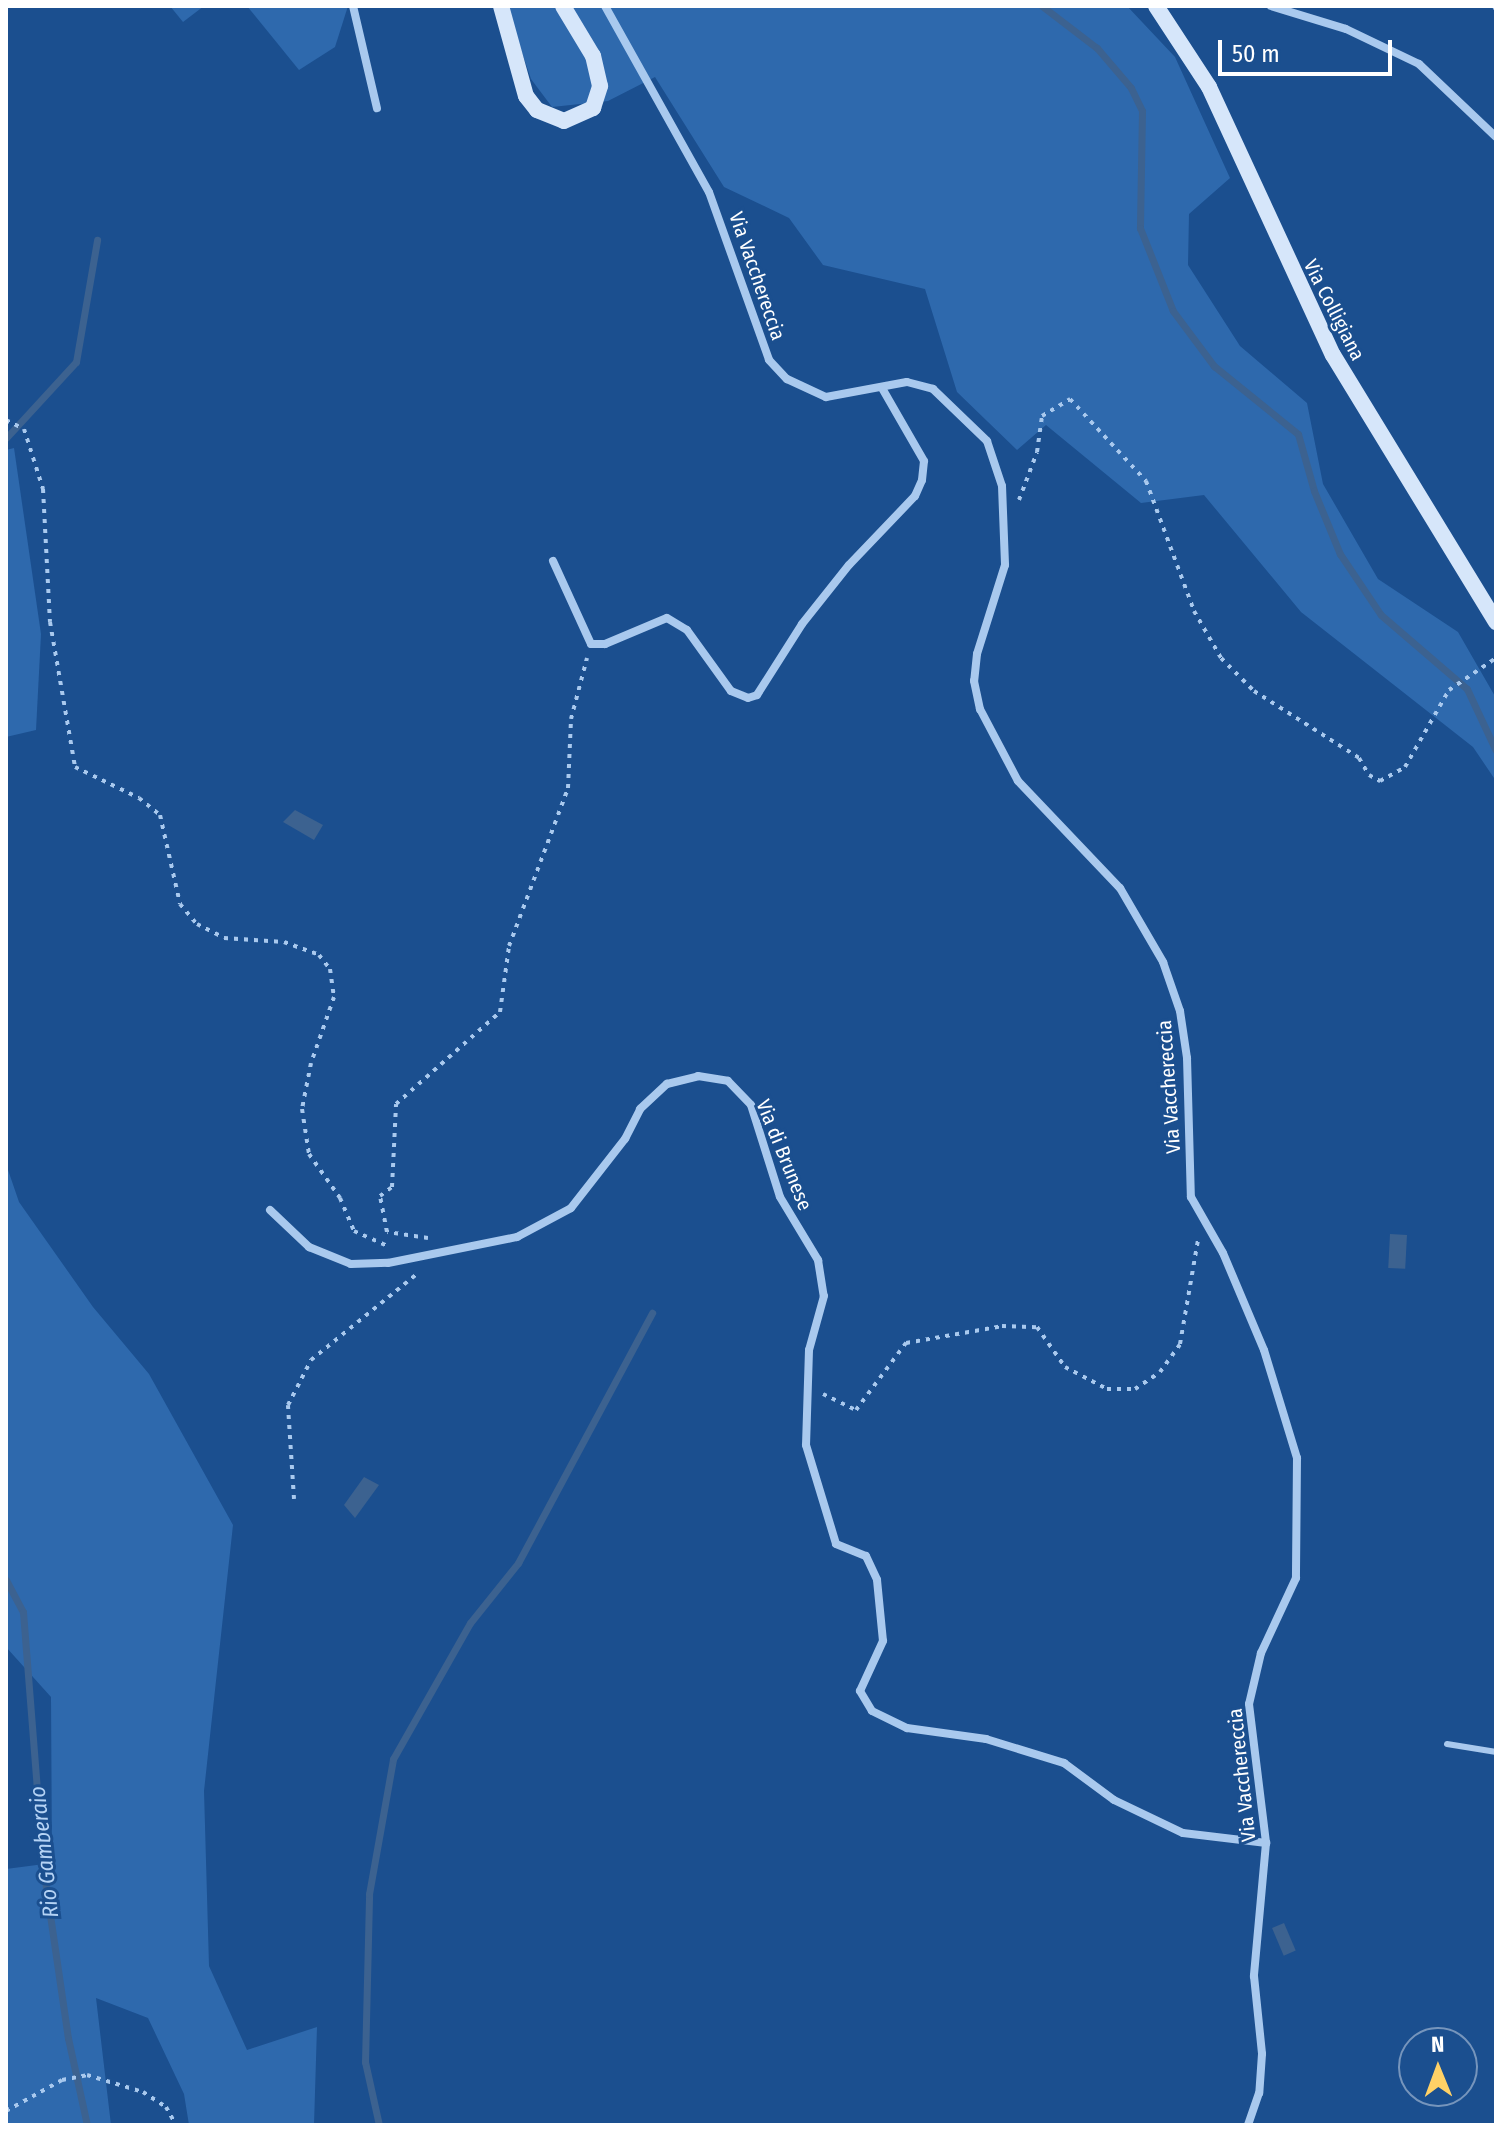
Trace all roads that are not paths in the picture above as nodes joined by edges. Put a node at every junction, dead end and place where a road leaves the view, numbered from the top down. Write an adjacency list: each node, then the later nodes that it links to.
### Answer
1 (353, 6): 7 (street)
2 (501, 6): 3 (street)
3 (563, 6)
4 (605, 6): 9 (street, Via Vacchereccia)
5 (1156, 6): 11 (street, Via Colligiana)
6 (1271, 6): 8 (street)
7 (377, 108)
8 (1496, 137)
9 (882, 388): 10 (street); 15 (street, Via Vacchereccia)
10 (553, 561)
11 (1496, 622)
12 (270, 1210): 15 (street, Via di Brunese)
13 (1447, 1744): 14 (lane)
14 (1496, 1752)
15 (1266, 1843): 16 (street, Via Vacchereccia)
16 (1248, 2125)

